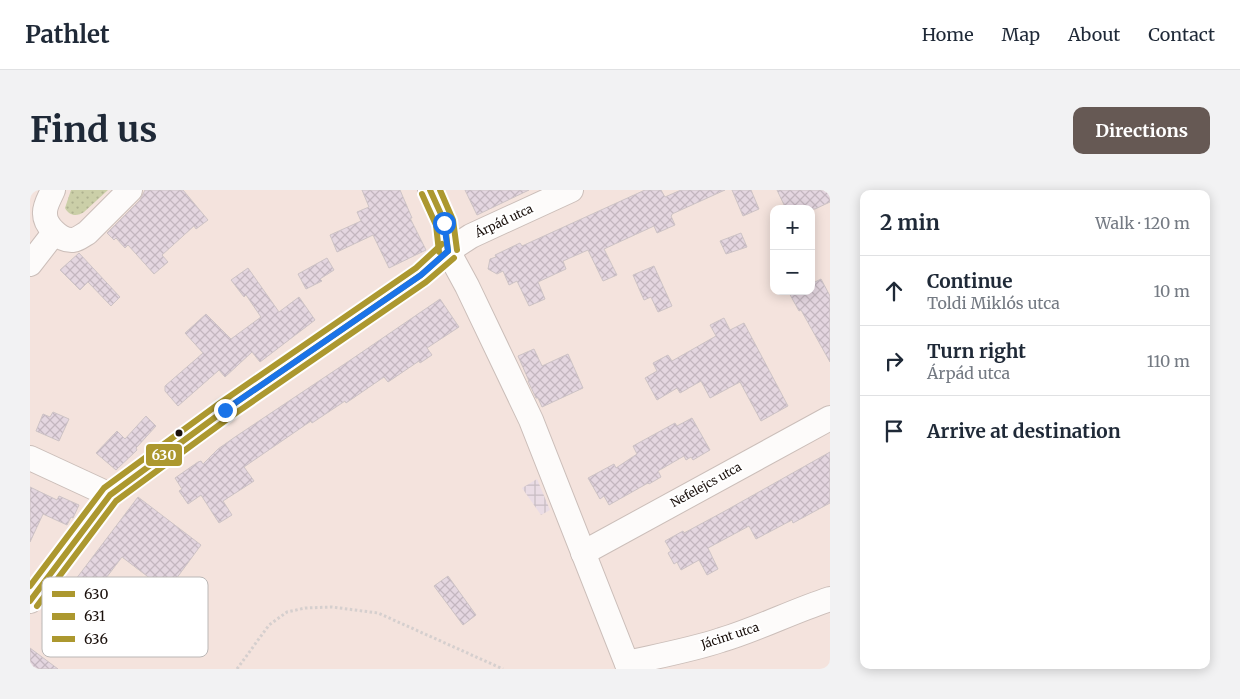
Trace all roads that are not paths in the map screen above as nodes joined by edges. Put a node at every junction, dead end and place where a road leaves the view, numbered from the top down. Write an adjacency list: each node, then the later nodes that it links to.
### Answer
1 (52, 190): 5 (street)
2 (130, 190): 5 (street)
3 (430, 190): 6 (street)
4 (571, 190): 6 (street, Árpád utca)
5 (54, 233): 7 (street)
6 (448, 251): 10 (street, Árpád utca); 11 (street)
7 (30, 264)
8 (830, 418): 11 (street, Nefelejcs utca)
9 (30, 458): 10 (street)
10 (110, 495): 12 (street, Árpád utca)
11 (583, 553): 16 (street)
12 (48, 577)
13 (42, 585): 15 (street, Árpád utca)
14 (830, 599): 16 (street, Jácint utca)
15 (30, 601)
16 (628, 666)

